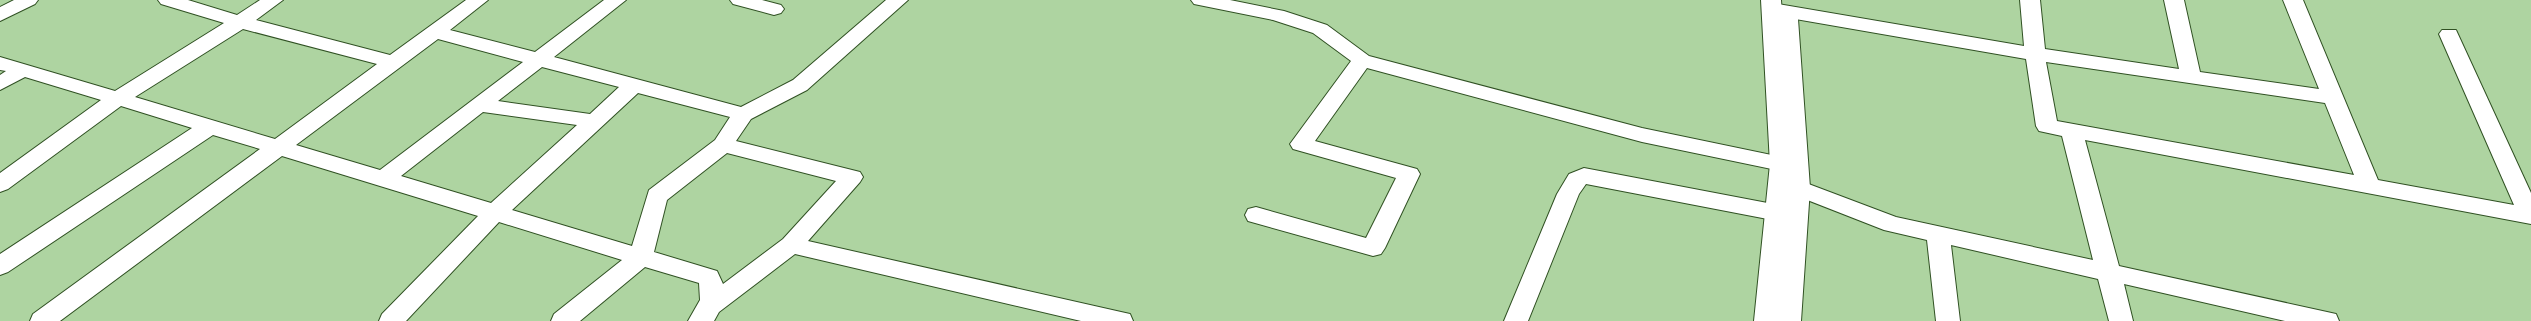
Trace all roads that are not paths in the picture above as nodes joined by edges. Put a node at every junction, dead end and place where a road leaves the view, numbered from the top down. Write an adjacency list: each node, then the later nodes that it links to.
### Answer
1 (28, 0): 14 (street)
2 (168, 0): 15 (street)
3 (273, 0): 15 (street)
4 (478, 0): 16 (street)
5 (616, 0): 19 (street)
6 (740, 0): 13 (street)
7 (898, 0): 30 (street)
8 (1201, 0): 20 (street)
9 (2030, 0): 18 (street)
10 (2174, 0): 24 (street)
11 (2293, 0): 27 (street)
12 (1779, 5): 18 (street); 36 (street); 36 (street)
13 (774, 9)
14 (0, 15)
15 (240, 22): 21 (street); 28 (street)
16 (434, 32): 19 (street); 21 (street)
17 (2449, 34): 43 (street)
18 (2035, 54): 24 (street); 33 (street)
19 (538, 60): 26 (street); 29 (street)
20 (1362, 60): 36 (street); 42 (street)
21 (392, 62): 35 (street)
22 (0, 63): 23 (street)
23 (23, 70): 25 (street); 28 (street)
24 (2190, 76): 27 (street)
25 (0, 84)
26 (634, 85): 30 (street); 31 (street)
27 (2333, 98): 39 (street)
28 (117, 99): 32 (street); 38 (street)
29 (478, 106): 31 (street); 37 (street)
30 (743, 114): 34 (street)
31 (594, 121): 40 (street)
32 (209, 127): 35 (street); 47 (street)
33 (2072, 130): 39 (street); 48 (street)
34 (723, 145): 45 (street); 46 (street)
35 (277, 147): 37 (street); 51 (street)
36 (1787, 178): 41 (street); 44 (street); 56 (street)
37 (383, 179): 40 (street)
38 (0, 184)
39 (2369, 186): 43 (street)
40 (494, 213): 46 (street); 52 (street)
41 (1778, 213): 54 (street); 55 (street)
42 (1256, 215)
43 (2531, 216)
44 (1938, 234): 48 (street); 57 (street)
45 (791, 245): 49 (street); 50 (street)
46 (641, 257): 49 (street); 53 (street)
47 (0, 266)
48 (2109, 273): 58 (street); 59 (street)
49 (707, 313)
50 (1113, 320)
51 (42, 321)
52 (391, 321)
53 (563, 321)
54 (1516, 321)
55 (1766, 321)
56 (1789, 321)
57 (1948, 321)
58 (2121, 321)
59 (2327, 321)

